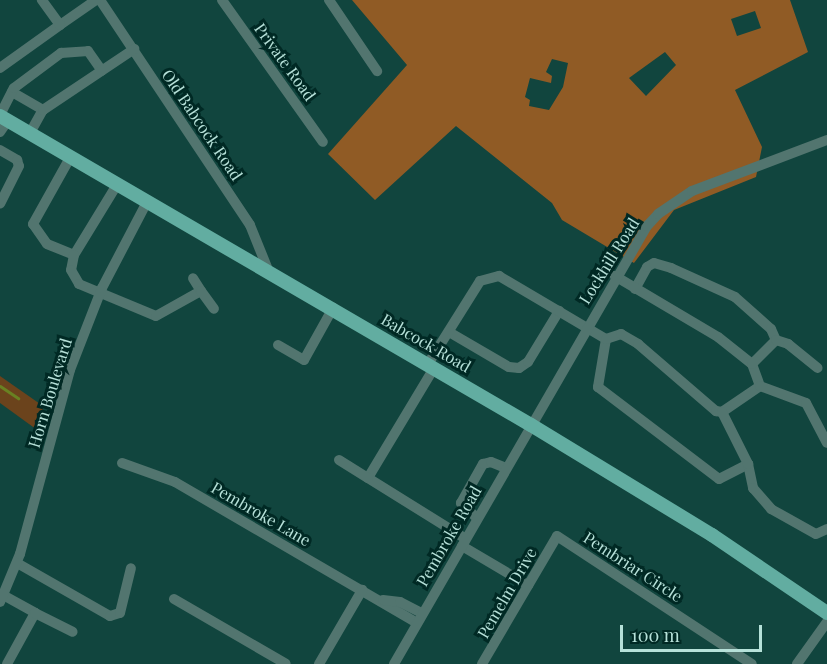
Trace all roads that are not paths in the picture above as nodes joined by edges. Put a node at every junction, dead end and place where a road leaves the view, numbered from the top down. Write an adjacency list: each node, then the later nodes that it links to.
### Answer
1 (42, 0): 6 (street)
2 (96, 0): 6 (street)
3 (100, 0): 7 (street, Old Babcock Road)
4 (222, 0): 16 (street, Private Road)
5 (329, 0): 10 (street)
6 (60, 25): 8 (street)
7 (134, 49): 9 (street); 23 (street, Old Babcock Road)
8 (0, 68)
9 (102, 70): 11 (street); 12 (street)
10 (377, 71)
11 (12, 92): 12 (street); 13 (street)
12 (43, 110): 14 (street)
13 (2, 121): 14 (main road, Babcock Road)
14 (30, 133): 18 (main road, Babcock Road)
15 (827, 140): 24 (street, Lockhill Road)
16 (323, 142)
17 (0, 150): 21 (street)
18 (71, 156): 19 (main road, Babcock Road); 22 (street)
19 (118, 183): 20 (main road, Babcock Road); 22 (street)
20 (148, 200): 23 (main road, Babcock Road); 28 (street, Horn Boulevard)
21 (0, 204)
22 (74, 255): 28 (street)
23 (269, 272): 29 (main road, Babcock Road)
24 (615, 276): 26 (street); 32 (street, Lockhill Road)
25 (193, 278): 27 (street)
26 (635, 289): 35 (street); 37 (street)
27 (201, 291): 28 (street); 30 (street)
28 (99, 295): 53 (street, Horn Boulevard)
29 (333, 308): 36 (street); 38 (main road, Babcock Road)
30 (214, 309)
31 (560, 311): 32 (street); 33 (street); 33 (street)
32 (586, 327): 34 (street); 42 (street, Lockhill Road)
33 (449, 332): 38 (street)
34 (606, 339): 41 (street); 46 (street)
35 (776, 340): 37 (street); 39 (street)
36 (278, 345)
37 (752, 364): 40 (street)
38 (431, 366): 42 (main road, Babcock Road); 48 (street)
39 (818, 368)
40 (760, 386): 41 (street); 43 (street)
41 (722, 412): 46 (street)
42 (531, 424): 47 (street, Pembroke Road); 60 (main road, Babcock Road)
43 (827, 443)
44 (339, 460): 48 (street)
45 (122, 463): 56 (street, Pembroke Lane)
46 (748, 464): 50 (street)
47 (506, 468): 49 (street, Pembroke Road); 49 (street)
48 (368, 478): 52 (street)
49 (477, 518): 52 (street, Pembroke Road)
50 (827, 529)
51 (557, 536): 55 (street, Pemelm Drive); 69 (street, Pembriar Circle)
52 (464, 543): 55 (street); 61 (street, Pembroke Road)
53 (17, 562): 54 (street); 57 (street, Horn Boulevard)
54 (131, 567)
55 (528, 585): 68 (street, Pemelm Drive)
56 (362, 590): 61 (street, Pembroke Lane); 66 (street)
57 (2, 598): 59 (street)
58 (174, 599): 65 (street)
59 (35, 613): 63 (street); 64 (street)
60 (827, 613)
61 (420, 618): 67 (street, Pembroke Road)
62 (827, 622): 70 (street)
63 (74, 632)
64 (7, 664)
65 (286, 664)
66 (319, 664)
67 (394, 664)
68 (483, 664)
69 (752, 664)
70 (797, 664)

